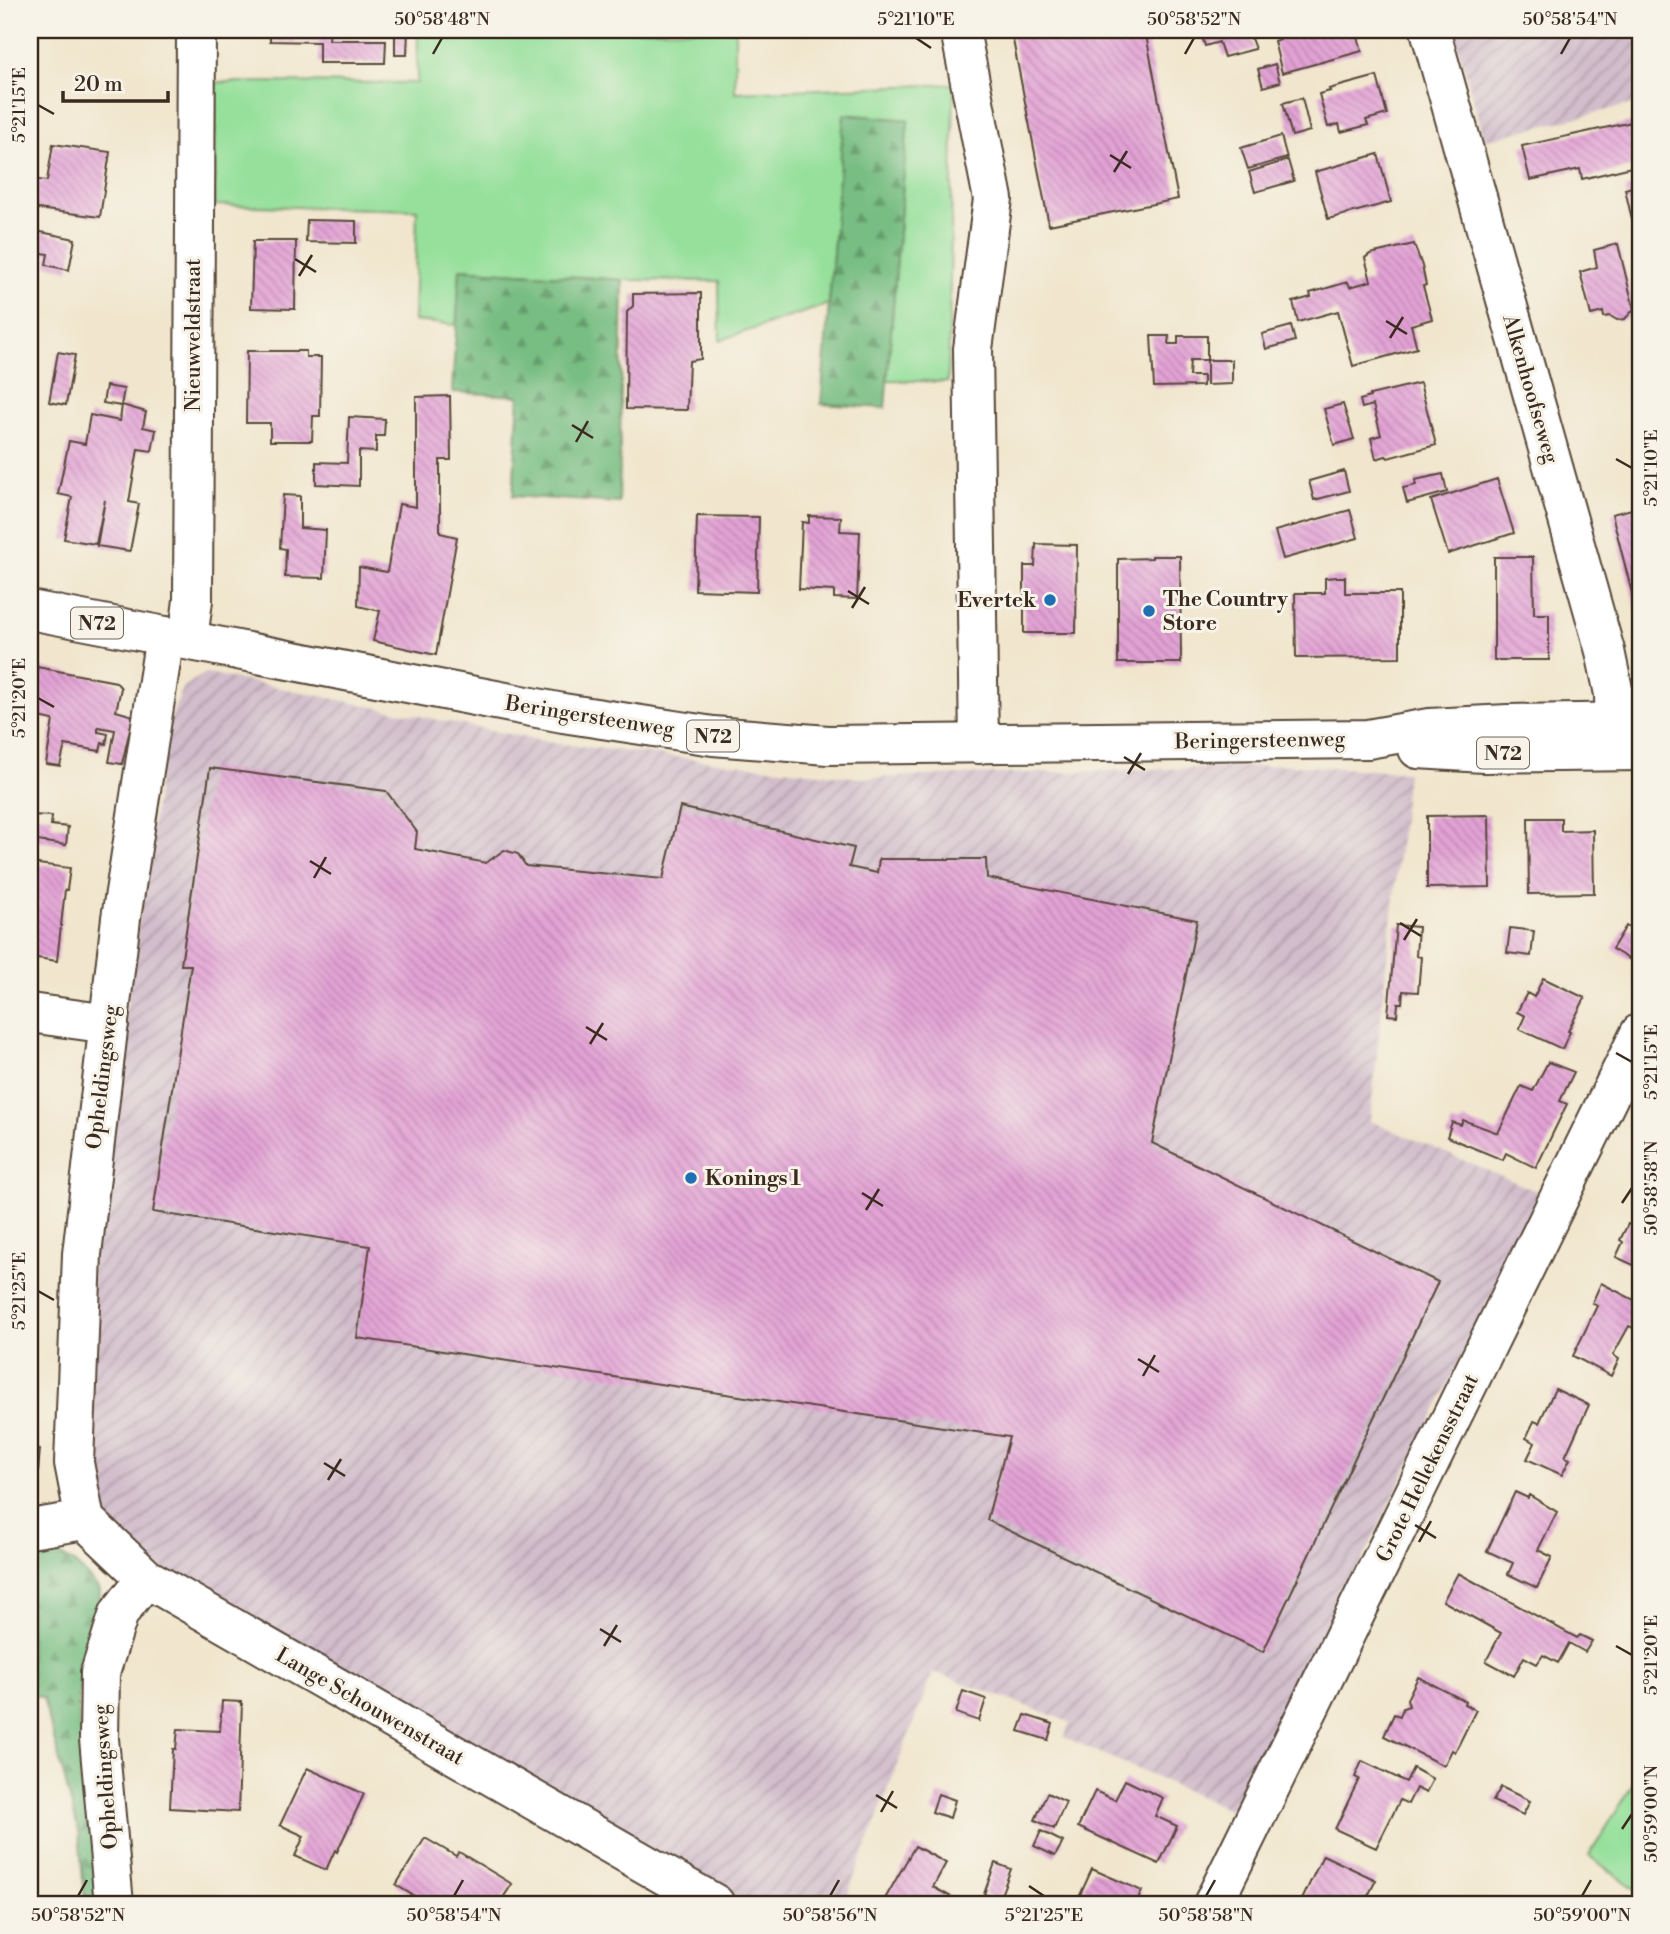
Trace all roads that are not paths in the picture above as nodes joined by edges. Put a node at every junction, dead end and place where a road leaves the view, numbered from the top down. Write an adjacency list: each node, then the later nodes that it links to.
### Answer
1 (195, 30): 5 (street, Nieuwveldstraat)
2 (960, 30): 7 (street)
3 (1430, 30): 6 (street, Alkenhoofseweg)
4 (30, 610): 5 (street, Beringersteenweg / N72)
5 (176, 638): 7 (street, Beringersteenweg / N72); 9 (street, Opheldingsweg)
6 (1628, 737): 7 (street, Beringersteenweg / N72)
7 (979, 744)
8 (30, 1013): 9 (street)
9 (109, 1024): 11 (street, Opheldingsweg)
10 (1640, 1032): 16 (street, Grote Hellekensstraat)
11 (85, 1520): 12 (street); 13 (street, Lange Schouwenstraat)
12 (30, 1529)
13 (146, 1578): 14 (street, Opheldingsweg); 15 (street, Lange Schouwenstraat)
14 (114, 1904)
15 (715, 1904)
16 (1213, 1904)

